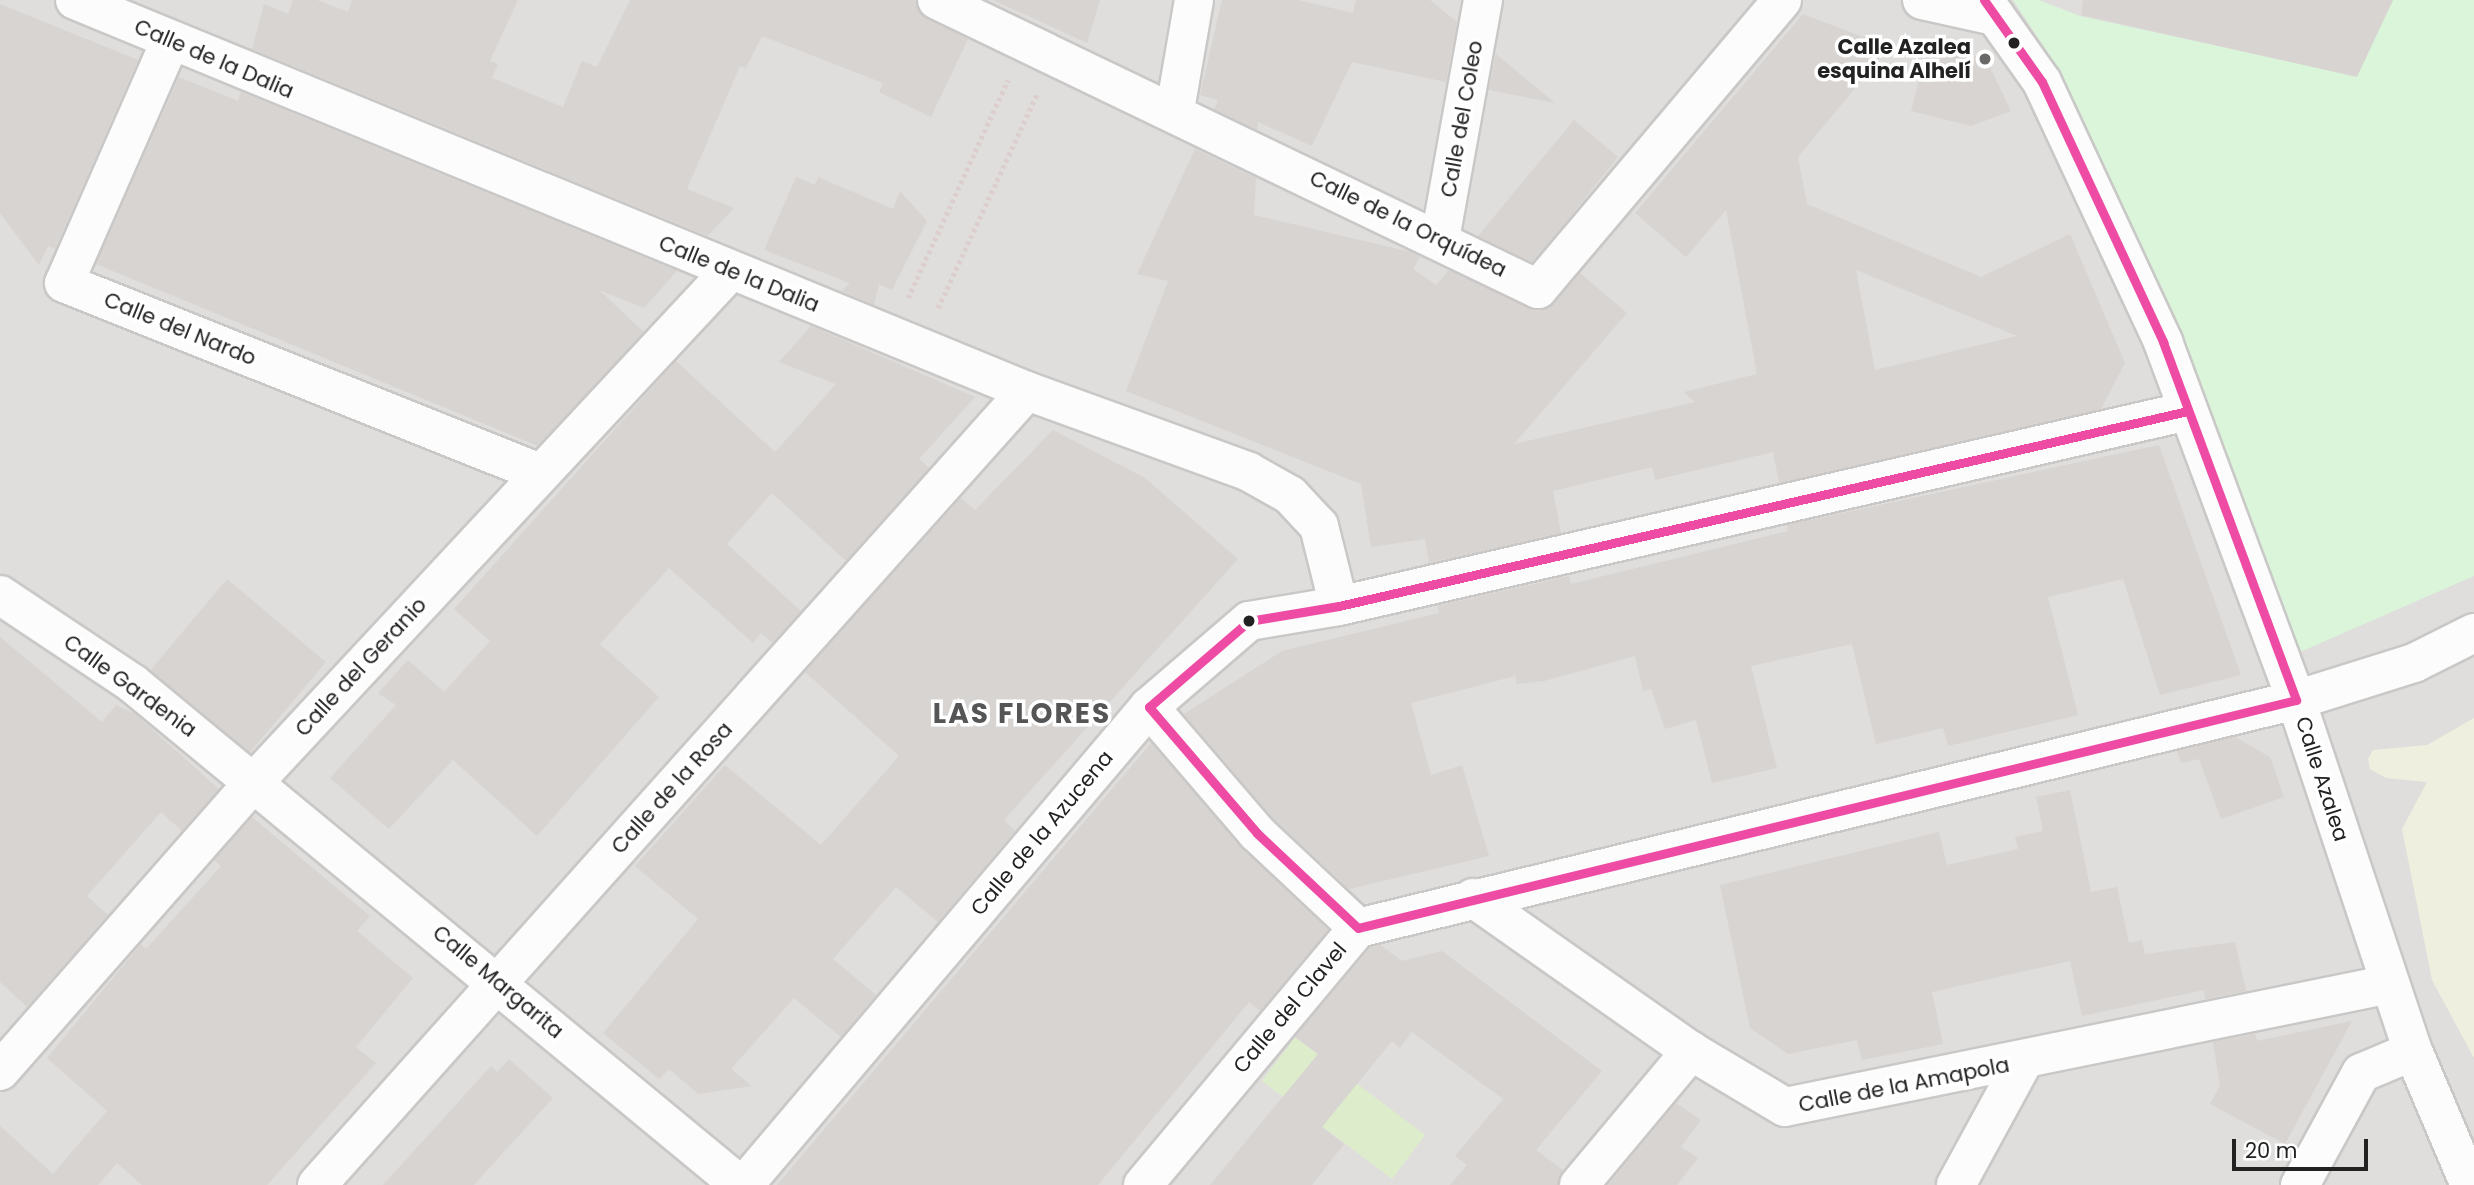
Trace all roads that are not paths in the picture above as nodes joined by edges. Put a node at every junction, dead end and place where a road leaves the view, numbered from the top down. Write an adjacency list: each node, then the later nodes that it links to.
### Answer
1 (75, 0): 8 (street, Calle de la Dalia)
2 (937, 0): 9 (street, Calle de la Orquídea)
3 (1194, 0): 9 (street)
4 (1483, 0): 10 (street, Calle del Coleo)
5 (1782, 0): 10 (street, Calle de la Orquídea)
6 (1922, 0): 7 (street)
7 (1989, 8): 13 (street, Calle Azalea)
8 (170, 42): 11 (street, Calle de la Dalia); 14 (street, Calle del Nardo)
9 (1175, 110): 10 (street, Calle de la Orquídea)
10 (1440, 239)
11 (731, 270): 12 (street, Calle de la Dalia); 14 (street, Calle del Geranio)
12 (1027, 391): 16 (street, Calle de la Dalia); 23 (street, Calle de la Rosa)
13 (2188, 411): 16 (street, Calle de la Azucena); 18 (street, Calle Azalea)
14 (540, 473): 20 (street, Calle del Geranio)
15 (2, 600): 20 (street, Calle Gardenia)
16 (1339, 606): 19 (street, Calle de la Azucena)
17 (2474, 633): 18 (street, Calle del Clavel)
18 (2296, 700): 21 (street, Calle del Clavel); 24 (street, Calle Azalea)
19 (1149, 707): 22 (street); 30 (street, Calle de la Azucena)
20 (255, 782): 23 (street, Calle Margarita); 28 (street, Calle del Geranio)
21 (1473, 898): 22 (street, Calle del Clavel); 25 (street, Calle de la Amapola)
22 (1358, 928): 31 (street, Calle del Clavel)
23 (498, 982): 29 (street, Calle de la Rosa); 30 (street, Calle Margarita)
24 (2390, 984): 26 (street, Calle Azalea); 27 (street, Calle de la Amapola)
25 (1691, 1051): 27 (street, Calle de la Amapola); 32 (street)
26 (2413, 1051): 34 (street); 35 (street, Calle Azalea)
27 (2024, 1062): 33 (street)
28 (0, 1071)
29 (317, 1185)
30 (742, 1185)
31 (1143, 1185)
32 (1579, 1185)
33 (1956, 1185)
34 (2300, 1185)
35 (2470, 1185)

